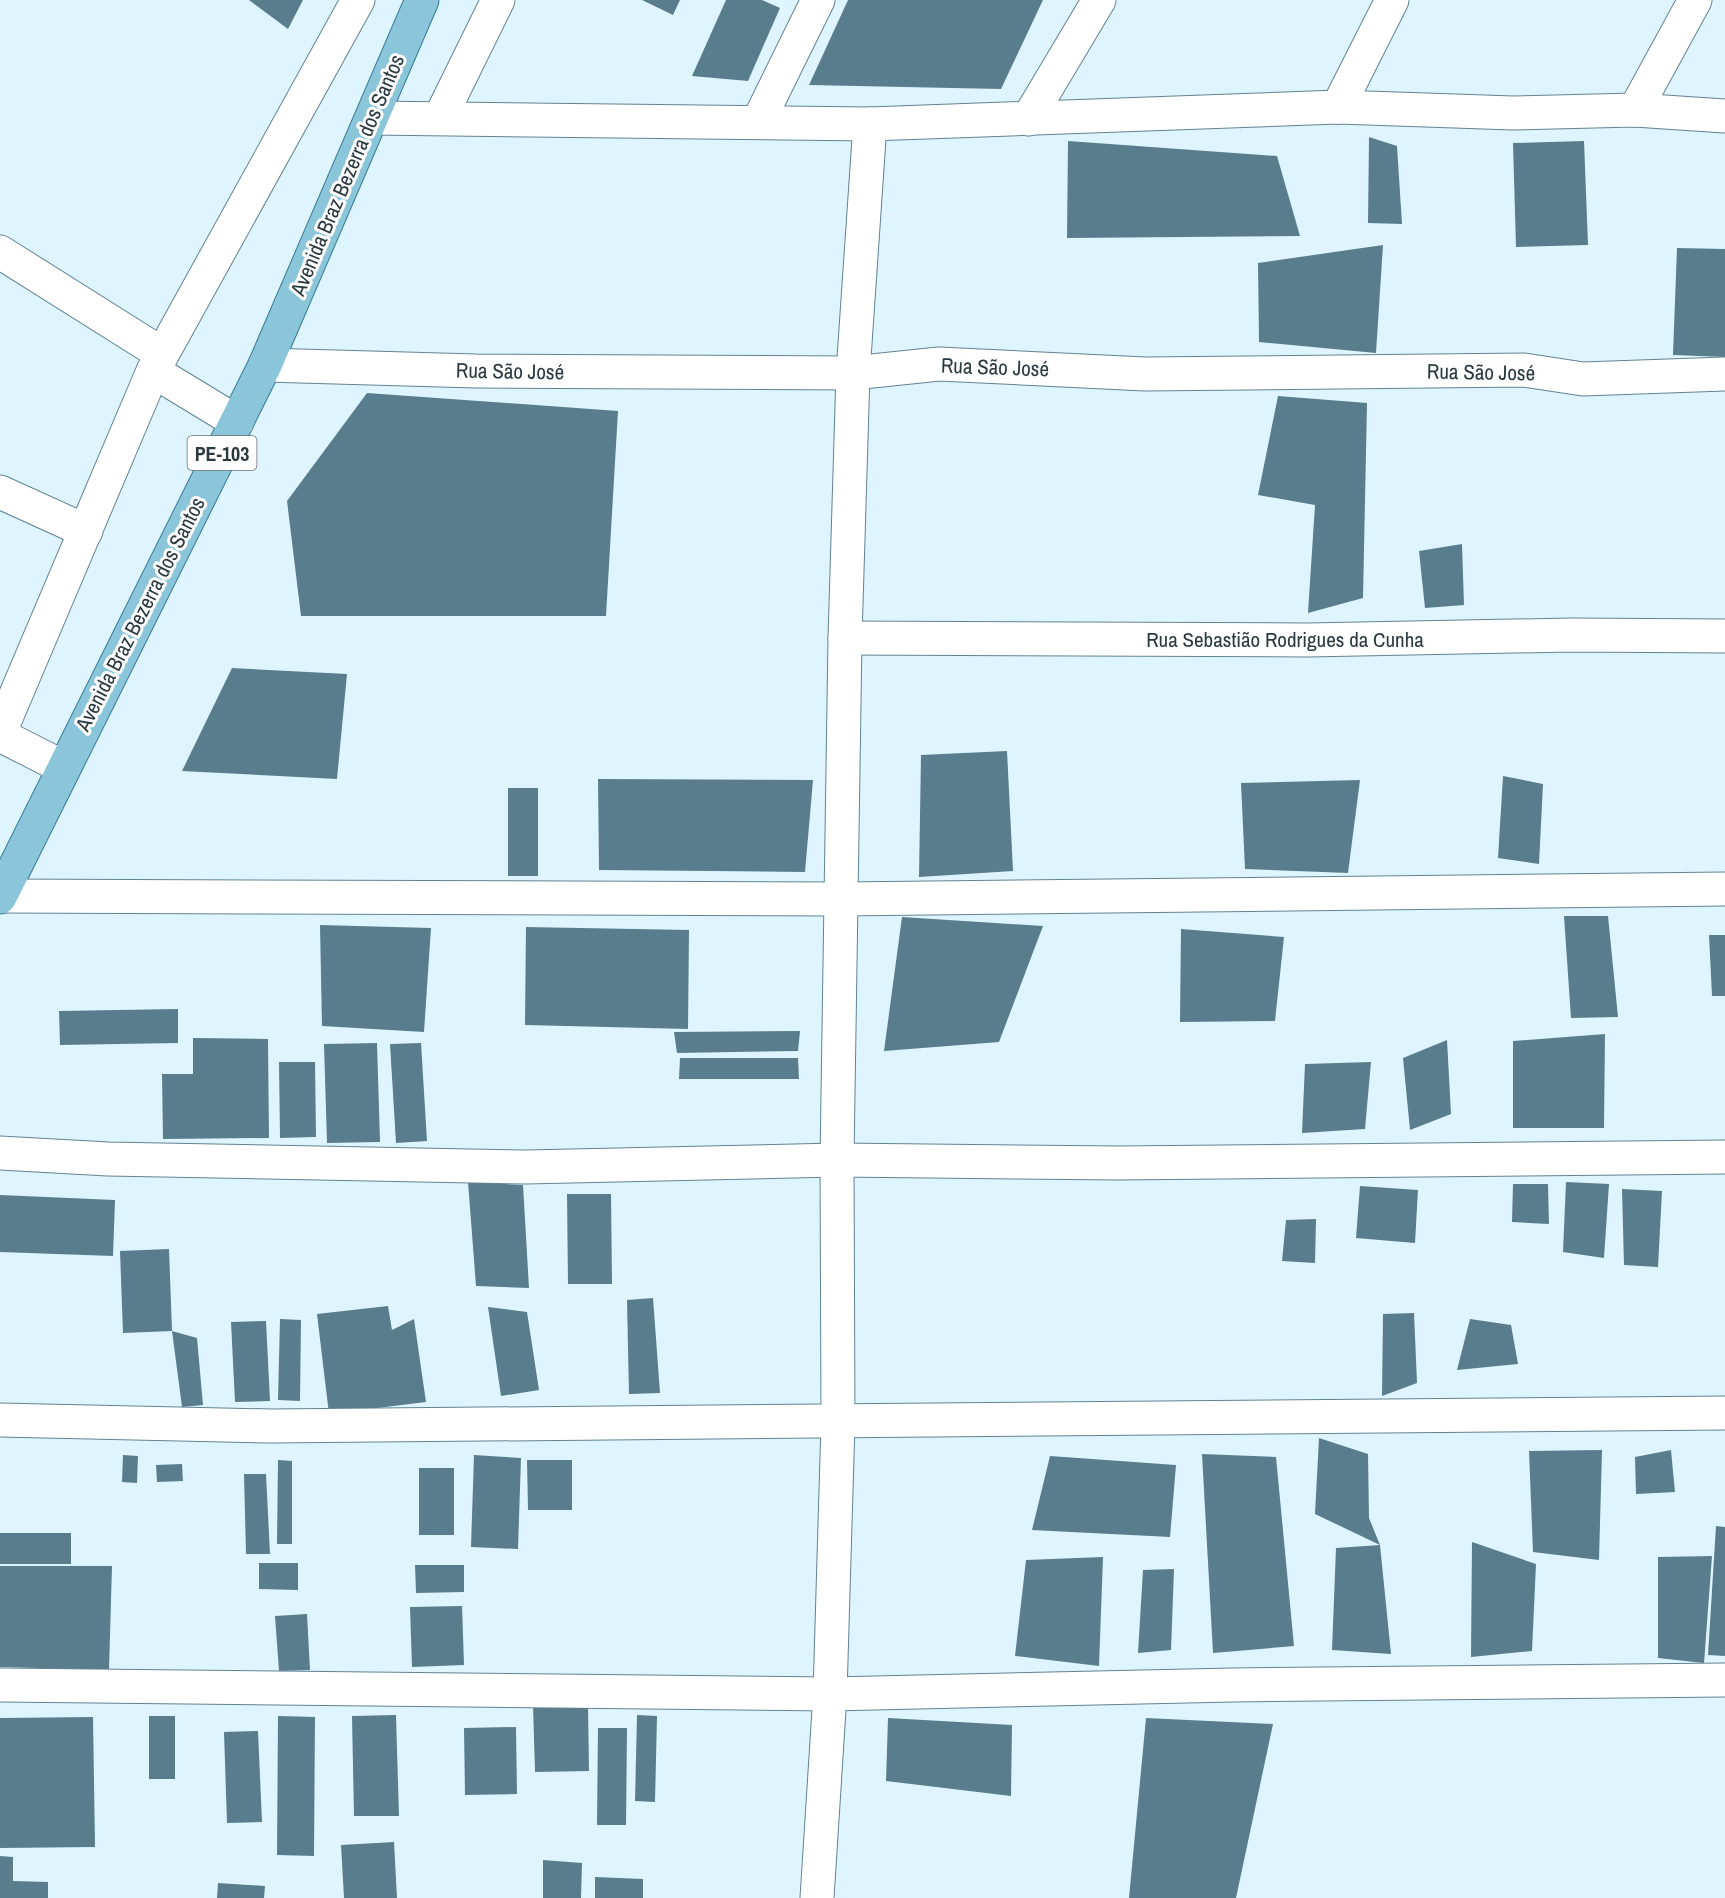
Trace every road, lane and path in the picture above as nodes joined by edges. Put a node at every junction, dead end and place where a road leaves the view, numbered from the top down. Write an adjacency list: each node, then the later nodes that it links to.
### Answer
1 (358, 0): 17 (street)
2 (422, 0): 11 (main road, Avenida Braz Bezerra dos Santos / PE-103)
3 (498, 0): 12 (street)
4 (818, 0): 14 (street)
5 (1099, 0): 13 (street)
6 (1392, 0): 8 (street)
7 (1695, 0): 9 (street)
8 (1338, 107): 9 (street); 13 (street)
9 (1635, 110): 10 (street)
10 (1725, 116)
11 (372, 118): 12 (street); 18 (main road, Avenida Braz Bezerra dos Santos / PE-103)
12 (440, 118): 14 (street)
13 (1028, 118): 15 (street)
14 (758, 122): 15 (street)
15 (870, 124): 19 (street)
16 (0, 252): 17 (street)
17 (158, 363): 21 (street); 23 (street)
18 (265, 365): 19 (street, Rua São José); 21 (main road, Avenida Braz Bezerra dos Santos / PE-103)
19 (853, 373): 20 (street, Rua São José); 25 (street)
20 (1725, 374)
21 (237, 422): 27 (main road, Avenida Braz Bezerra dos Santos / PE-103)
22 (0, 492): 23 (street)
23 (86, 531): 26 (street)
24 (1725, 636): 25 (street, Rua Sebastião Rodrigues da Cunha)
25 (845, 638): 30 (street)
26 (0, 734): 27 (street)
27 (63, 767): 29 (main road, Avenida Braz Bezerra dos Santos / PE-103)
28 (1725, 889): 30 (street)
29 (0, 897): 30 (street)
30 (842, 899): 33 (street)
31 (0, 1153): 33 (street)
32 (1725, 1157): 33 (street)
33 (837, 1160): 36 (street)
34 (1725, 1413): 36 (street)
35 (0, 1420): 36 (street)
36 (838, 1423): 39 (street)
37 (1725, 1680): 39 (street)
38 (0, 1685): 39 (street)
39 (830, 1694): 40 (street)
40 (817, 1898)

